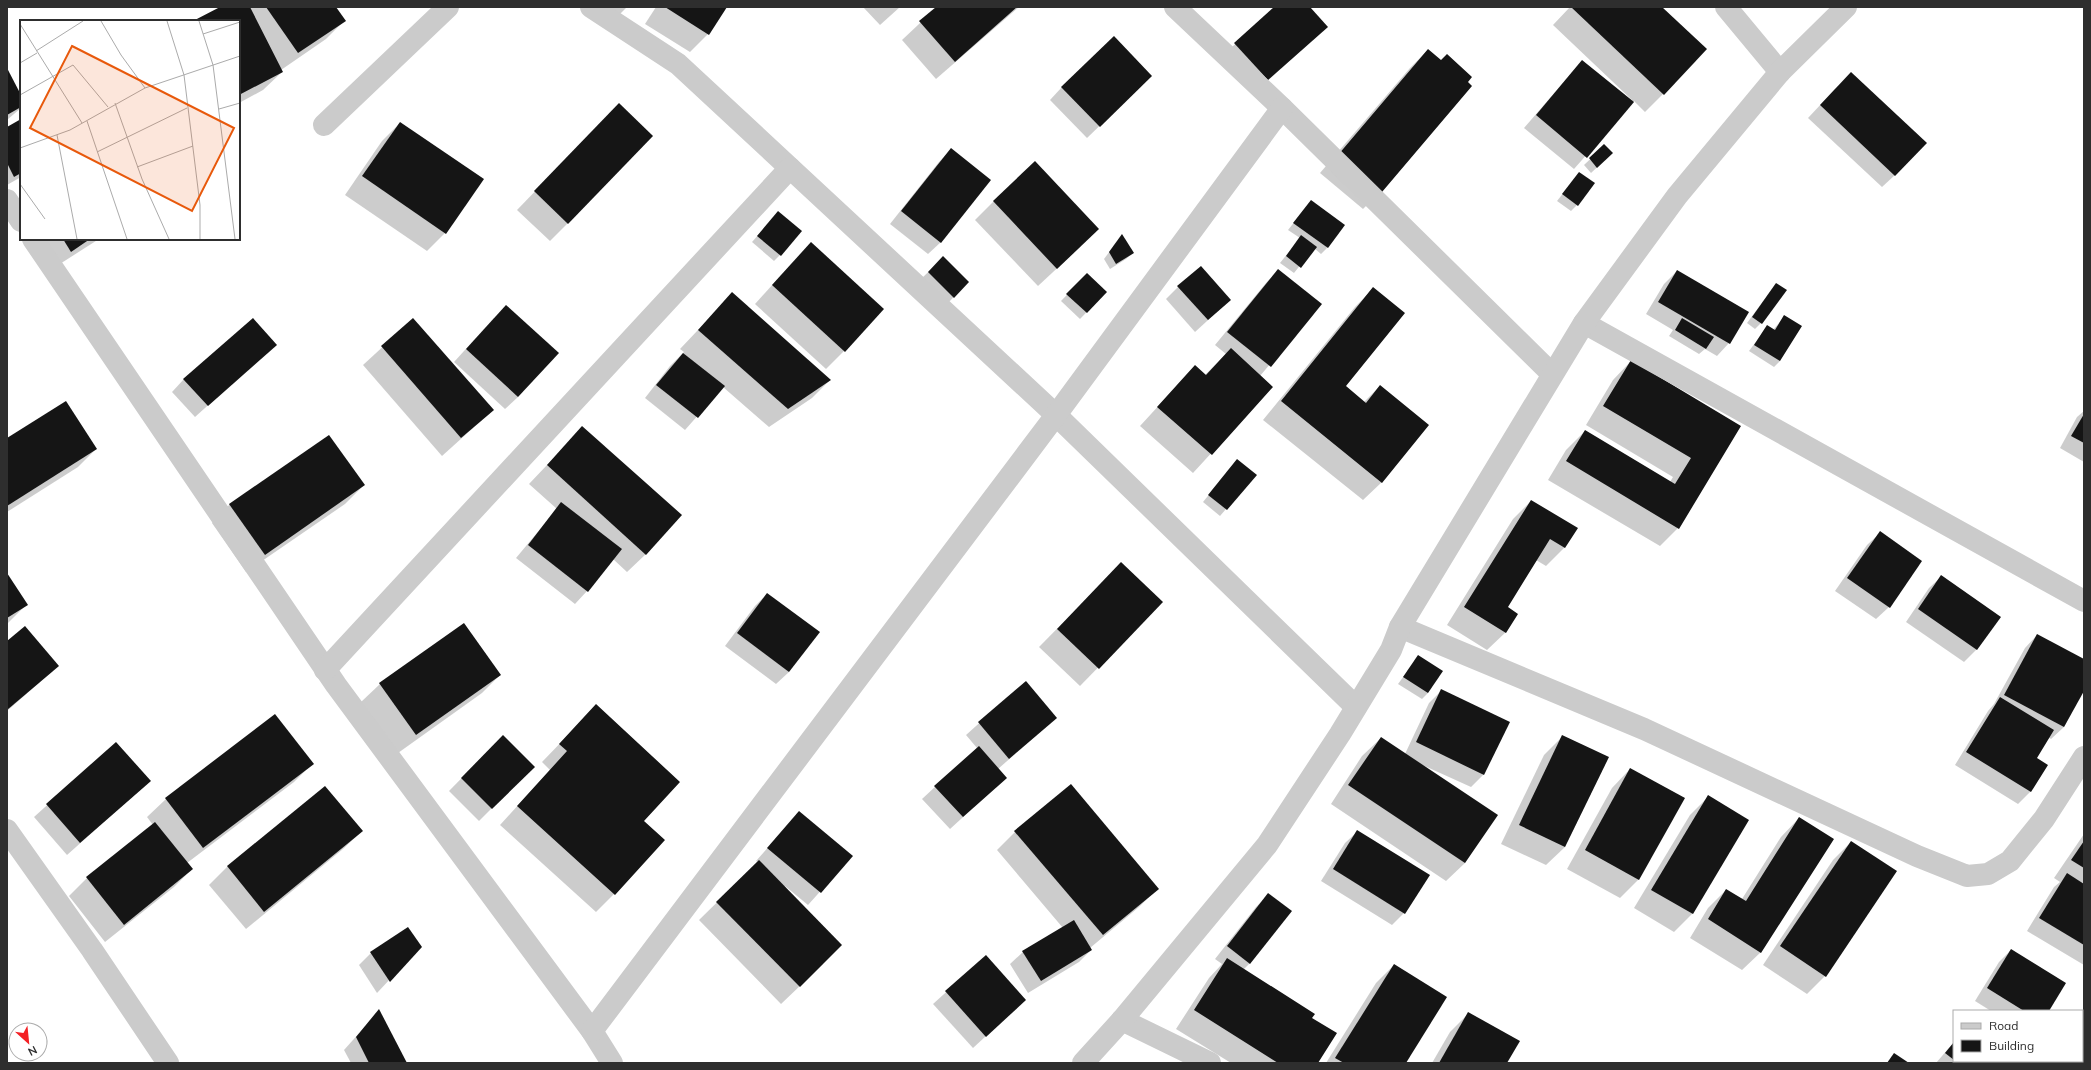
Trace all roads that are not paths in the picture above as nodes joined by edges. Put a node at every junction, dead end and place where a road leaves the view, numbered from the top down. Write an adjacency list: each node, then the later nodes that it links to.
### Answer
1 (448, 7): 8 (street)
2 (591, 7): 9 (street)
3 (1175, 7): 7 (street)
4 (1726, 7): 6 (street)
5 (1846, 7): 6 (street)
6 (1780, 72): 13 (street)
7 (1282, 108): 14 (street); 15 (street)
8 (324, 125)
9 (790, 168): 15 (street); 18 (street)
10 (7, 200): 11 (street)
11 (20, 220)
12 (34, 240): 18 (street)
13 (1584, 323): 14 (street); 16 (street)
14 (1552, 374): 17 (street)
15 (1056, 415): 19 (street); 23 (street)
16 (2084, 602)
17 (1400, 627): 19 (street); 20 (street)
18 (325, 670): 23 (street)
19 (1356, 707): 22 (street)
20 (2084, 757)
21 (7, 830): 24 (street)
22 (1122, 1020): 26 (street); 27 (street)
23 (592, 1031): 25 (street)
24 (168, 1063)
25 (612, 1063)
26 (1083, 1063)
27 (1210, 1063)

